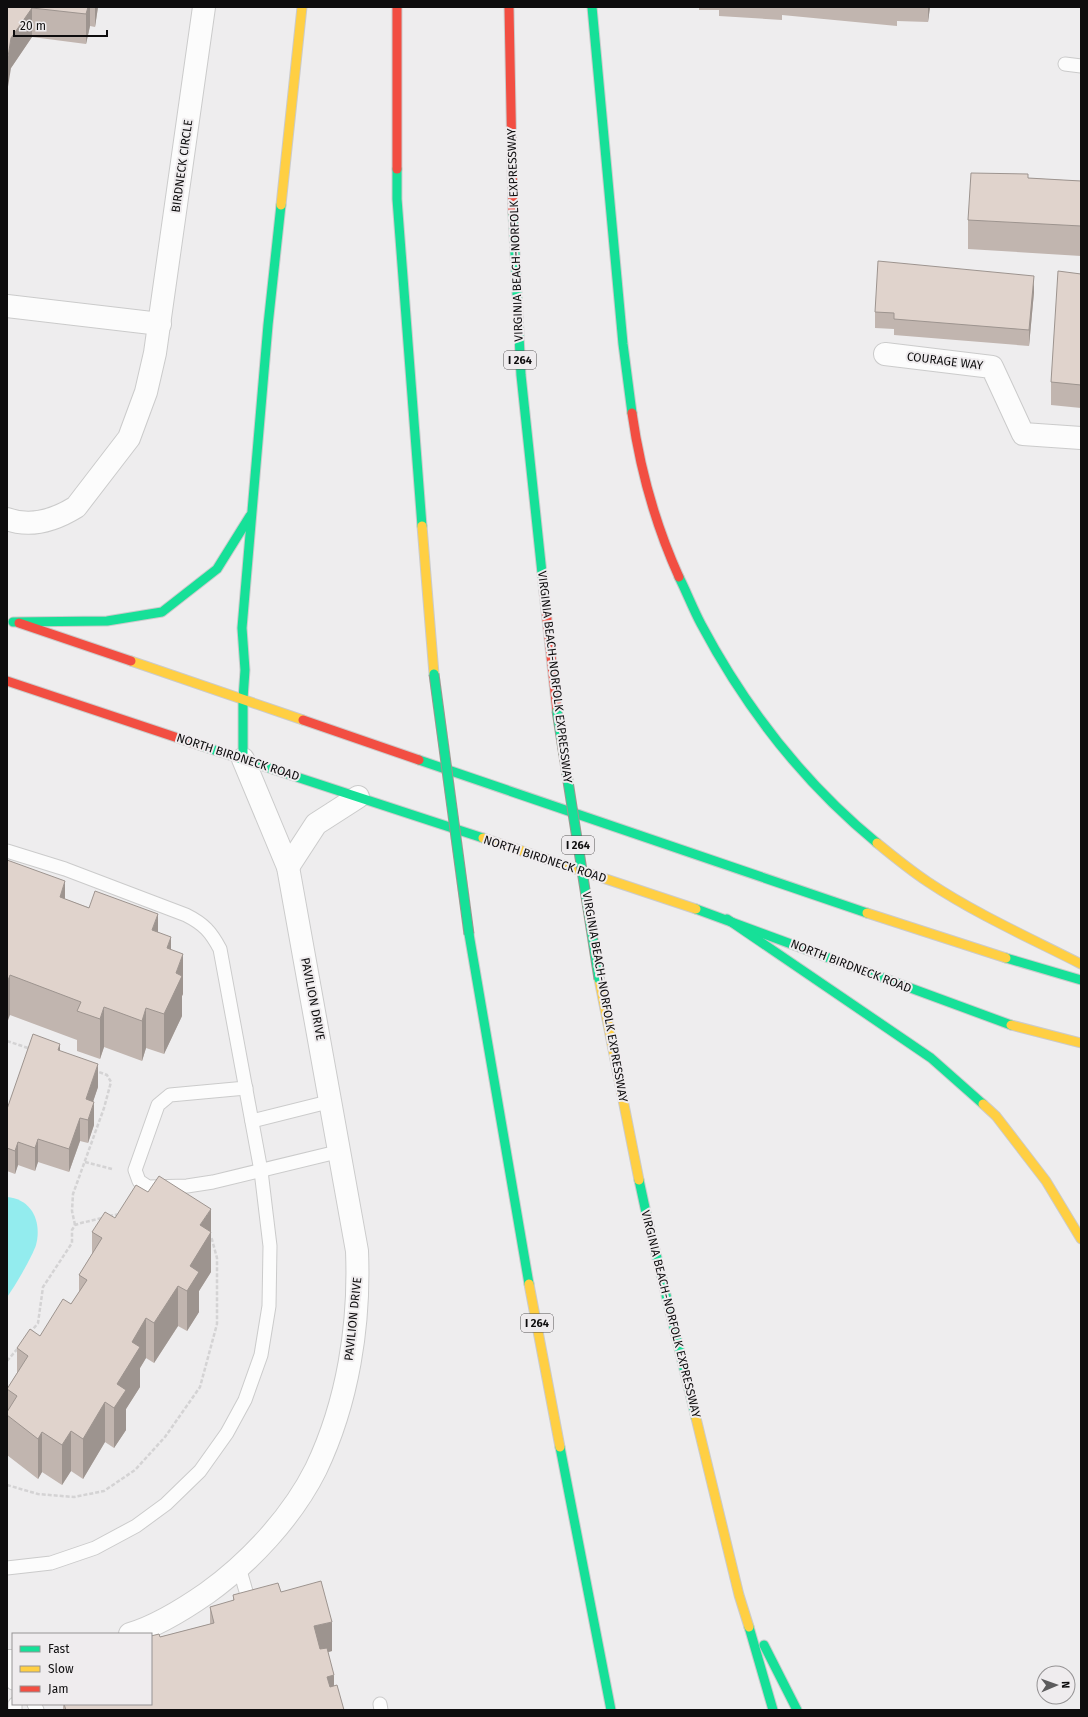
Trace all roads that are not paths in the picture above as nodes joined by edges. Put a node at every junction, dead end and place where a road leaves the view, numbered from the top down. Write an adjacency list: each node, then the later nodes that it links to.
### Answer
1 (204, 7): 9 (street, BIRDNECK CIRCLE)
2 (302, 7): 12 (main road, PAVILION DRIVE)
3 (397, 7): 38 (main road, I 264, bridge)
4 (509, 7): 33 (main road, VIRGINIA BEACH-NORFOLK EXPRESSWAY / I 264, bridge)
5 (592, 7): 22 (main road)
6 (1065, 64): 7 (lane)
7 (1081, 66)
8 (7, 306): 9 (street)
9 (160, 324): 13 (street, BIRDNECK CIRCLE)
10 (885, 354): 11 (street, COURAGE WAY)
11 (1081, 438)
12 (252, 513): 14 (main road); 16 (main road, PAVILION DRIVE)
13 (7, 519)
14 (10, 620): 16 (main road)
15 (7, 681): 17 (main road, NORTH BIRDNECK ROAD)
16 (243, 699): 17 (main road, PAVILION DRIVE); 23 (main road)
17 (243, 759): 18 (main road, NORTH BIRDNECK ROAD); 20 (street, PAVILION DRIVE)
18 (358, 797): 20 (street); 21 (main road, NORTH BIRDNECK ROAD)
19 (7, 851): 25 (lane)
20 (288, 867): 26 (street, PAVILION DRIVE)
21 (727, 919): 24 (main road, NORTH BIRDNECK ROAD); 30 (main road)
22 (1081, 964)
23 (1081, 980)
24 (1081, 1043)
25 (246, 1088): 27 (lane); 29 (lane)
26 (332, 1101): 27 (lane); 28 (street, PAVILION DRIVE)
27 (252, 1121): 29 (lane)
28 (340, 1152): 29 (lane); 31 (street, PAVILION DRIVE)
29 (261, 1170): 32 (lane)
30 (1081, 1239)
31 (239, 1567): 34 (lane); 35 (street, PAVILION DRIVE)
32 (7, 1568)
33 (739, 1595): 39 (main road, VIRGINIA BEACH-NORFOLK EXPRESSWAY / I 264); 40 (main road)
34 (254, 1620)
35 (134, 1633)
36 (11, 1662): 37 (lane)
37 (12, 1672)
38 (611, 1710)
39 (773, 1710)
40 (797, 1710)

